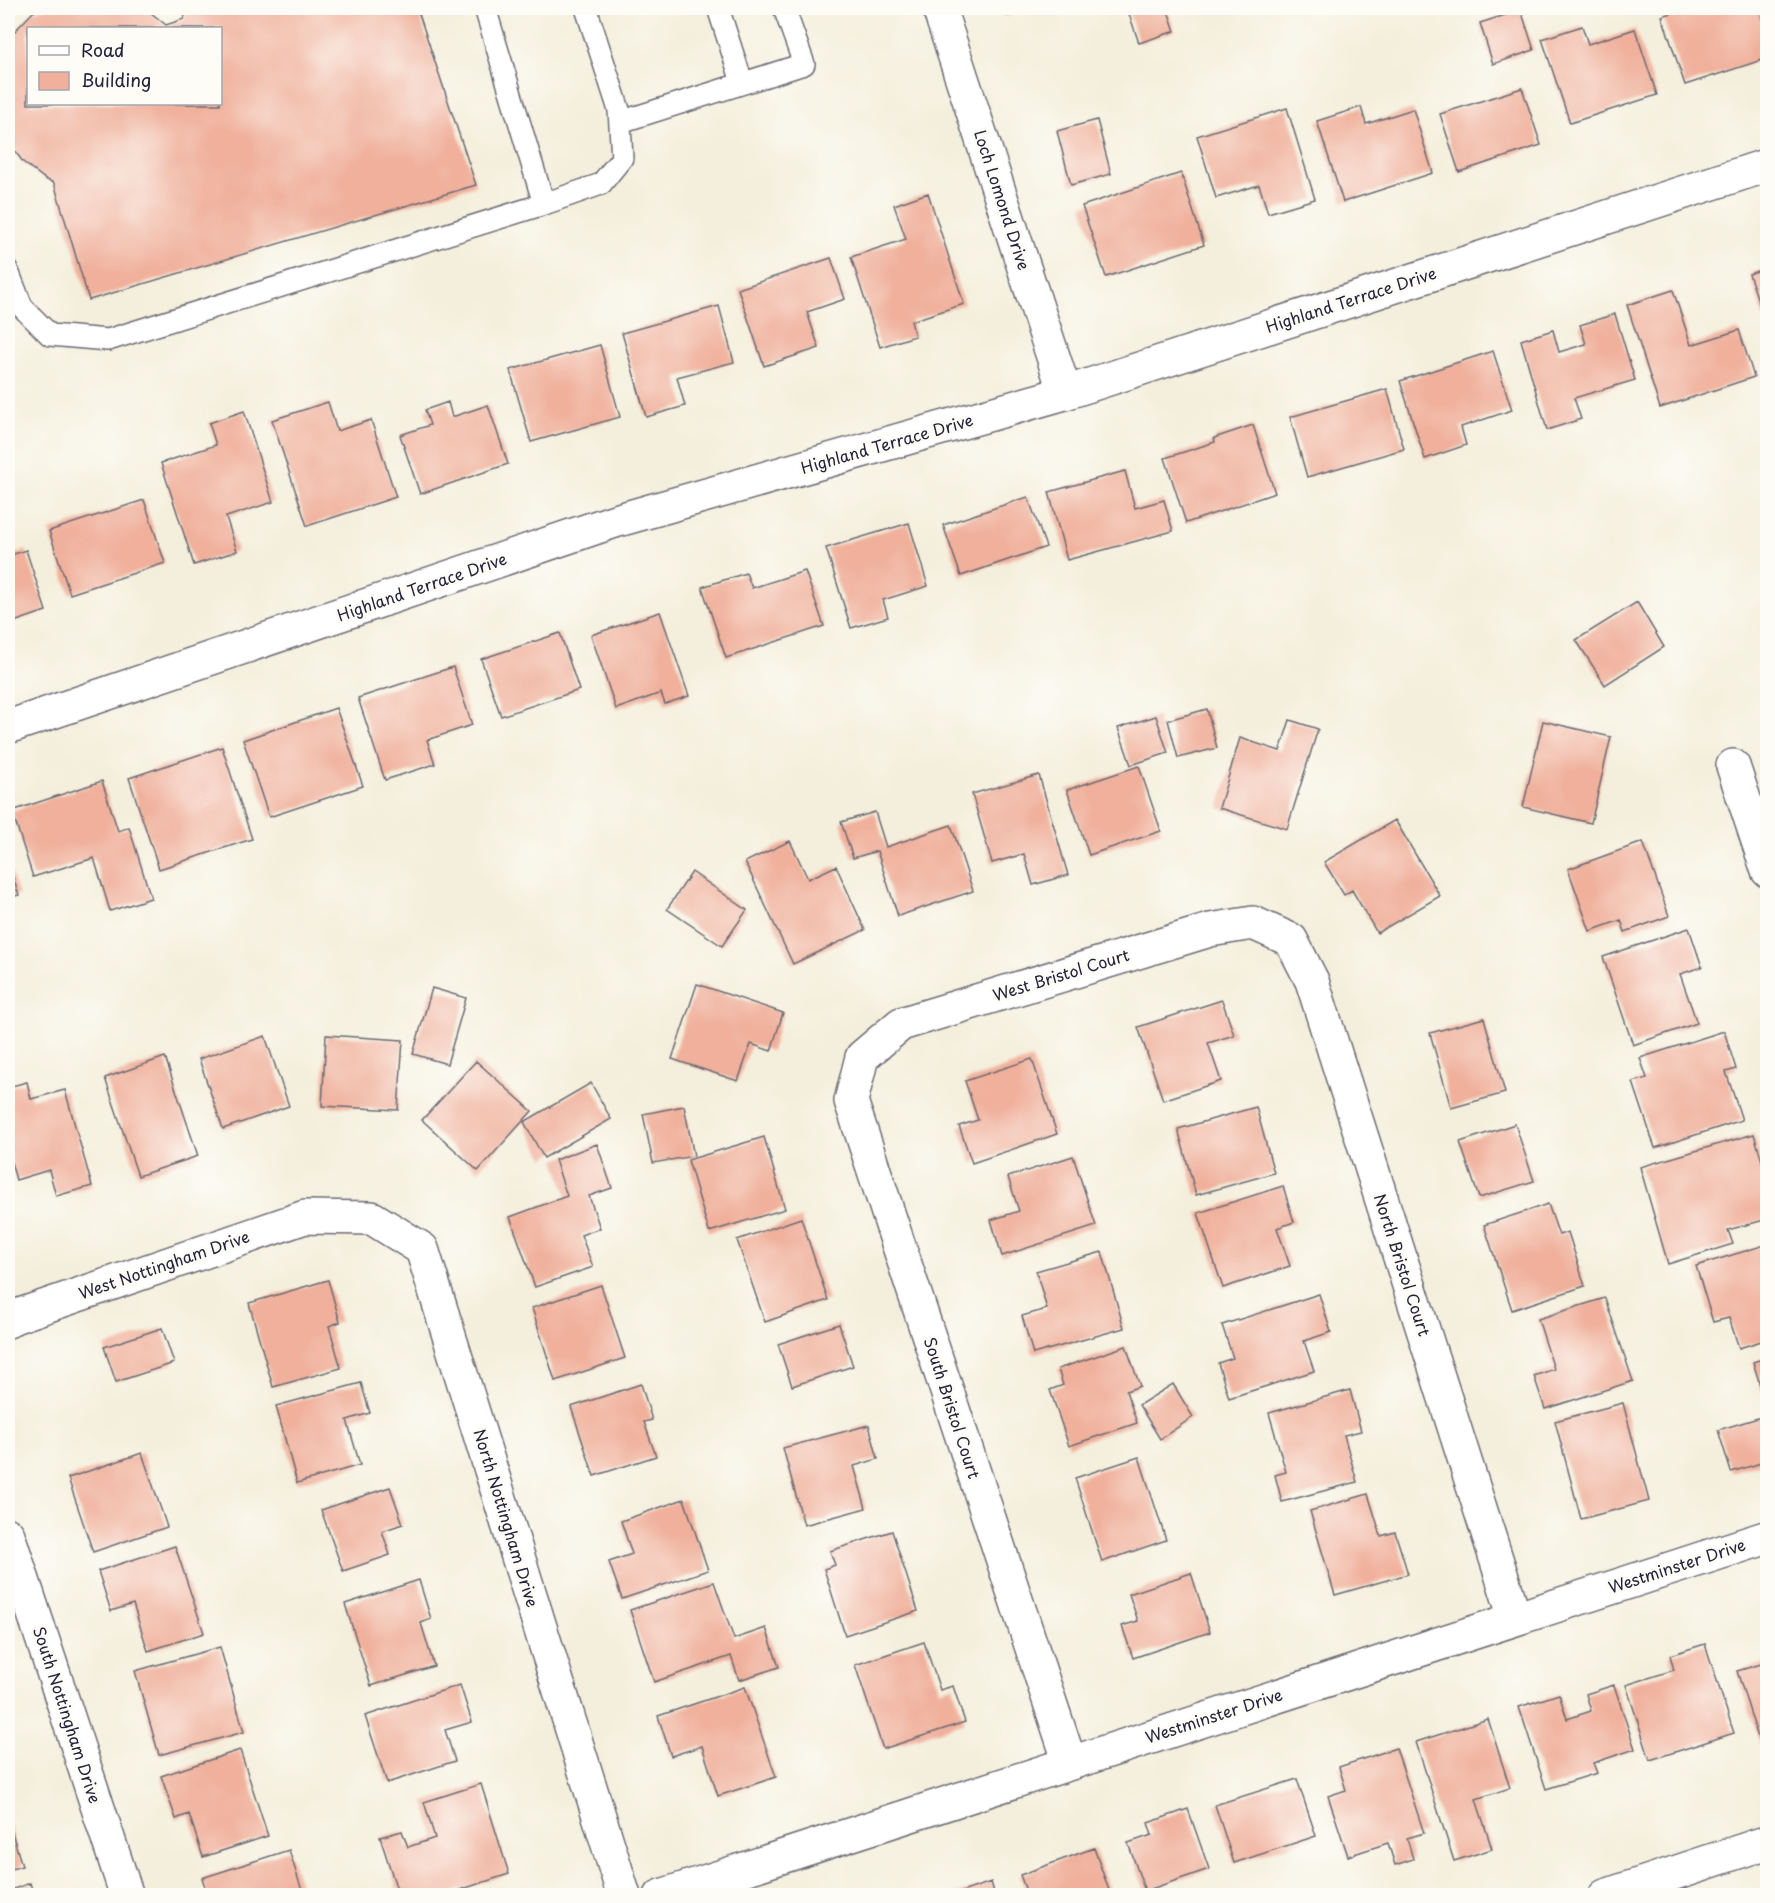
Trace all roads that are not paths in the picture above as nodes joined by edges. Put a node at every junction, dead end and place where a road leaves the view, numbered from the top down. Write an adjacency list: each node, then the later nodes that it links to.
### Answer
1 (485, 8): 9 (lane)
2 (586, 8): 7 (lane)
3 (718, 8): 6 (lane)
4 (784, 8): 6 (lane)
5 (939, 8): 11 (street, Loch Lomond Drive)
6 (742, 82): 7 (lane)
7 (620, 122): 9 (lane)
8 (1767, 165): 11 (street, Highland Terrace Drive)
9 (544, 204): 10 (lane)
10 (8, 271)
11 (1065, 393): 12 (street, Highland Terrace Drive)
12 (8, 728)
13 (1733, 766): 14 (street)
14 (1767, 871)
15 (1267, 929): 16 (street, West Bristol Court); 21 (street, North Bristol Court)
16 (866, 1054): 22 (street, South Bristol Court)
17 (317, 1217): 18 (street, West Nottingham Drive); 26 (street, North Nottingham Drive)
18 (9, 1319)
19 (8, 1535): 25 (street, South Nottingham Drive)
20 (1767, 1537): 21 (street, Westminster Drive)
21 (1515, 1618): 22 (street, Westminster Drive)
22 (1070, 1763): 27 (street, Westminster Drive)
23 (1767, 1842): 24 (street)
24 (1662, 1887): 28 (street)
25 (127, 1896)
26 (624, 1896)
27 (661, 1896)
28 (1605, 1896)

